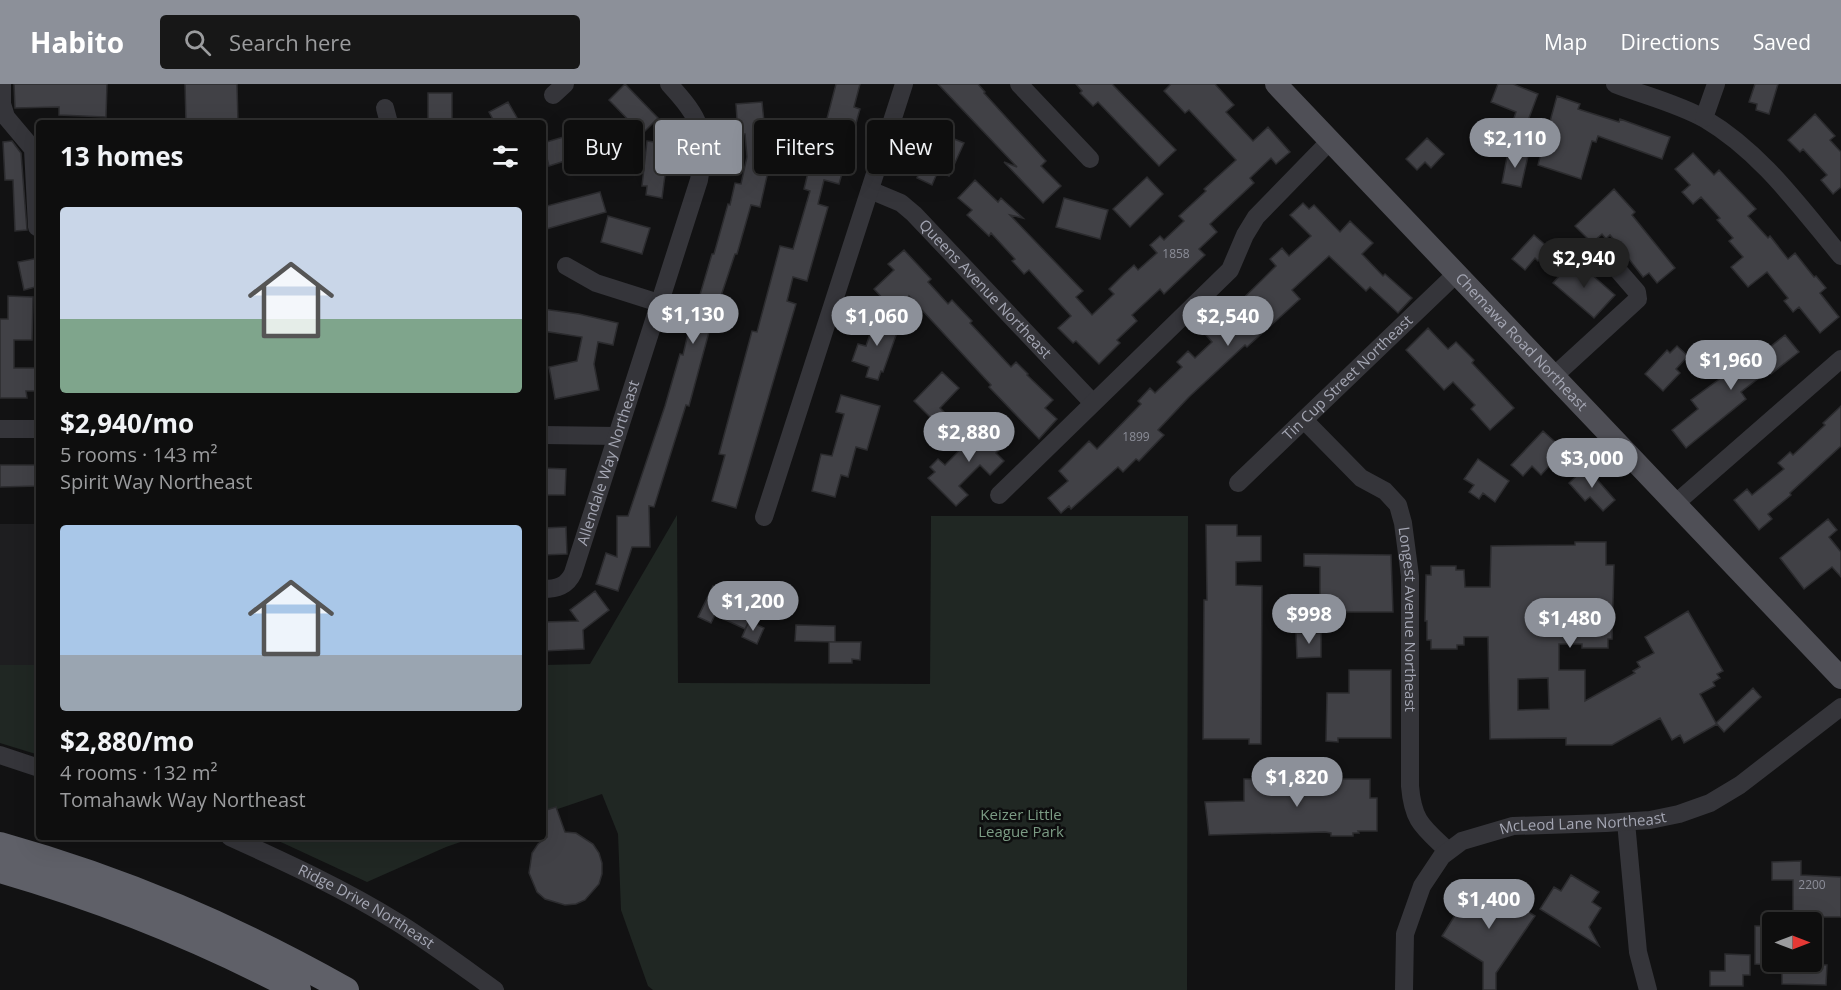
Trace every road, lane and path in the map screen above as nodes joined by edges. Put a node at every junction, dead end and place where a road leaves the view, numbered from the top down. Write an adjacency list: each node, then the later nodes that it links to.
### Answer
1 (2, 84): 12 (street)
2 (669, 84): 17 (street, Allendale Way Northeast)
3 (904, 84): 11 (street)
4 (1019, 84): 10 (street)
5 (1276, 84): 9 (main road, Chemawa Road Northeast)
6 (1615, 84): 8 (street)
7 (1716, 84): 8 (street)
8 (1704, 118): 14 (street)
9 (1330, 141): 16 (main road, Chemawa Road Northeast); 20 (street)
10 (1090, 159)
11 (870, 190): 20 (street, Queens Avenue Northeast); 29 (street)
12 (36, 208)
13 (1604, 254): 19 (street)
14 (1841, 256)
15 (566, 266): 17 (street)
16 (1456, 273): 19 (main road, Chemawa Road Northeast); 21 (street, Tin Cup Street Northeast)
17 (659, 303): 25 (street, Allendale Way Northeast)
18 (1841, 359): 28 (street)
19 (1554, 376): 28 (main road, Chemawa Road Northeast)
20 (1092, 402): 27 (street)
21 (1304, 420): 26 (street, Tin Cup Street Northeast); 38 (street, Longest Avenue Northeast)
22 (0, 429): 23 (street)
23 (36, 429)
24 (546, 435): 25 (street)
25 (617, 436): 30 (street, Allendale Way Northeast)
26 (1238, 483)
27 (999, 495)
28 (1676, 503): 31 (main road, Chemawa Road Northeast)
29 (764, 517)
30 (546, 588)
31 (1841, 678)
32 (1841, 707): 35 (street, McLeod Lane Northeast)
33 (0, 755): 34 (street)
34 (36, 767)
35 (1626, 822): 38 (street, McLeod Lane Northeast); 44 (street)
36 (237, 840): 42 (street, Ridge Drive Northeast)
37 (0, 845): 41 (highway)
38 (1447, 850): 43 (street, McLeod Lane Northeast)
39 (0, 870): 40 (highway)
40 (298, 990)
41 (346, 990)
42 (495, 990)
43 (1404, 990)
44 (1648, 990)

